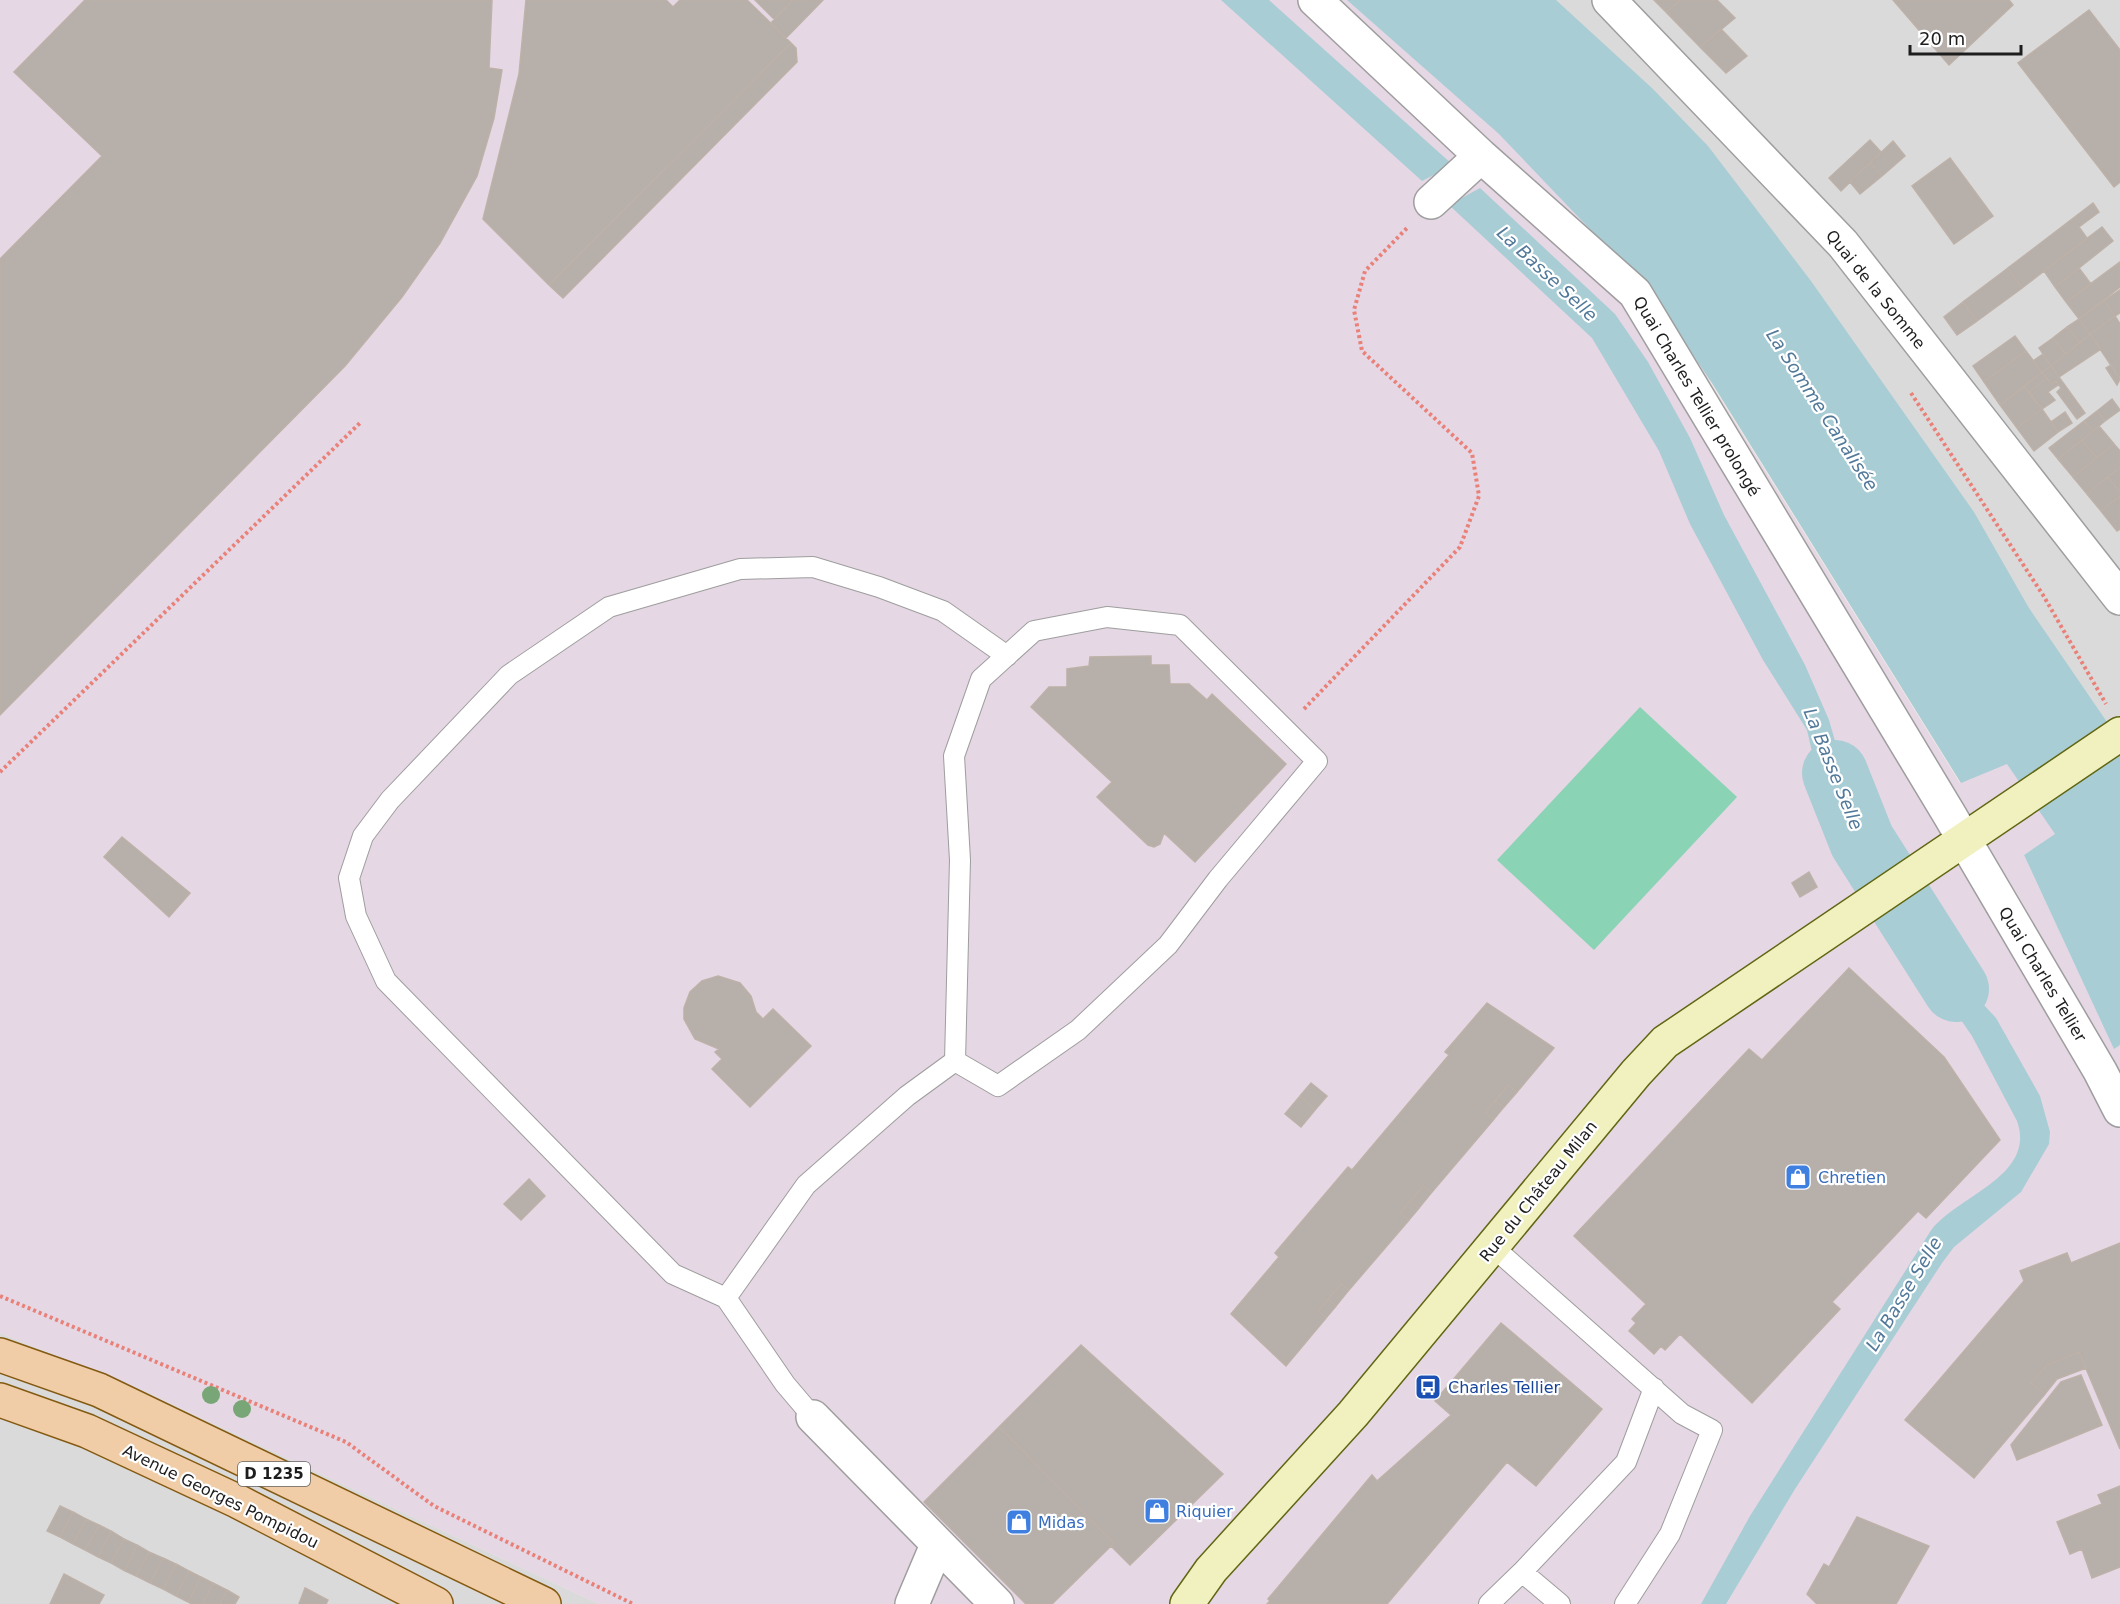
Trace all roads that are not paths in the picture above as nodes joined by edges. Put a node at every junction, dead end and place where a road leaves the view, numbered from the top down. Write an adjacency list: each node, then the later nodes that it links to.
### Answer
1 (1315, 0): 3 (street, Quai Charles Tellier prolongé)
2 (1609, 0): 5 (street, Quai de la Somme)
3 (1482, 156): 4 (street); 8 (street, Quai Charles Tellier prolongé)
4 (1431, 202)
5 (2120, 598)
6 (1007, 656): 9 (lane); 9 (lane); 12 (lane)
7 (2116, 723): 8 (street, Rue du Château Milan)
8 (1964, 839): 10 (street, Quai Charles Tellier); 11 (street, Rue du Château Milan)
9 (955, 1061): 12 (lane)
10 (2120, 1110)
11 (1493, 1246): 14 (lane); 18 (street, Rue du Château Milan)
12 (726, 1298): 16 (lane)
13 (0, 1354): 21 (main road, D 1235)
14 (1654, 1388): 19 (lane); 28 (lane)
15 (0, 1400): 20 (main road, Avenue Georges Pompidou / D 1235)
16 (813, 1417): 17 (street)
17 (937, 1545): 22 (street); 23 (street)
18 (1212, 1570): 24 (street, Rue du Château Milan); 25 (street)
19 (1522, 1572): 26 (lane); 27 (lane)
20 (436, 1604)
21 (544, 1604)
22 (912, 1604)
23 (997, 1604)
24 (1187, 1604)
25 (1207, 1604)
26 (1488, 1604)
27 (1560, 1604)
28 (1625, 1604)

